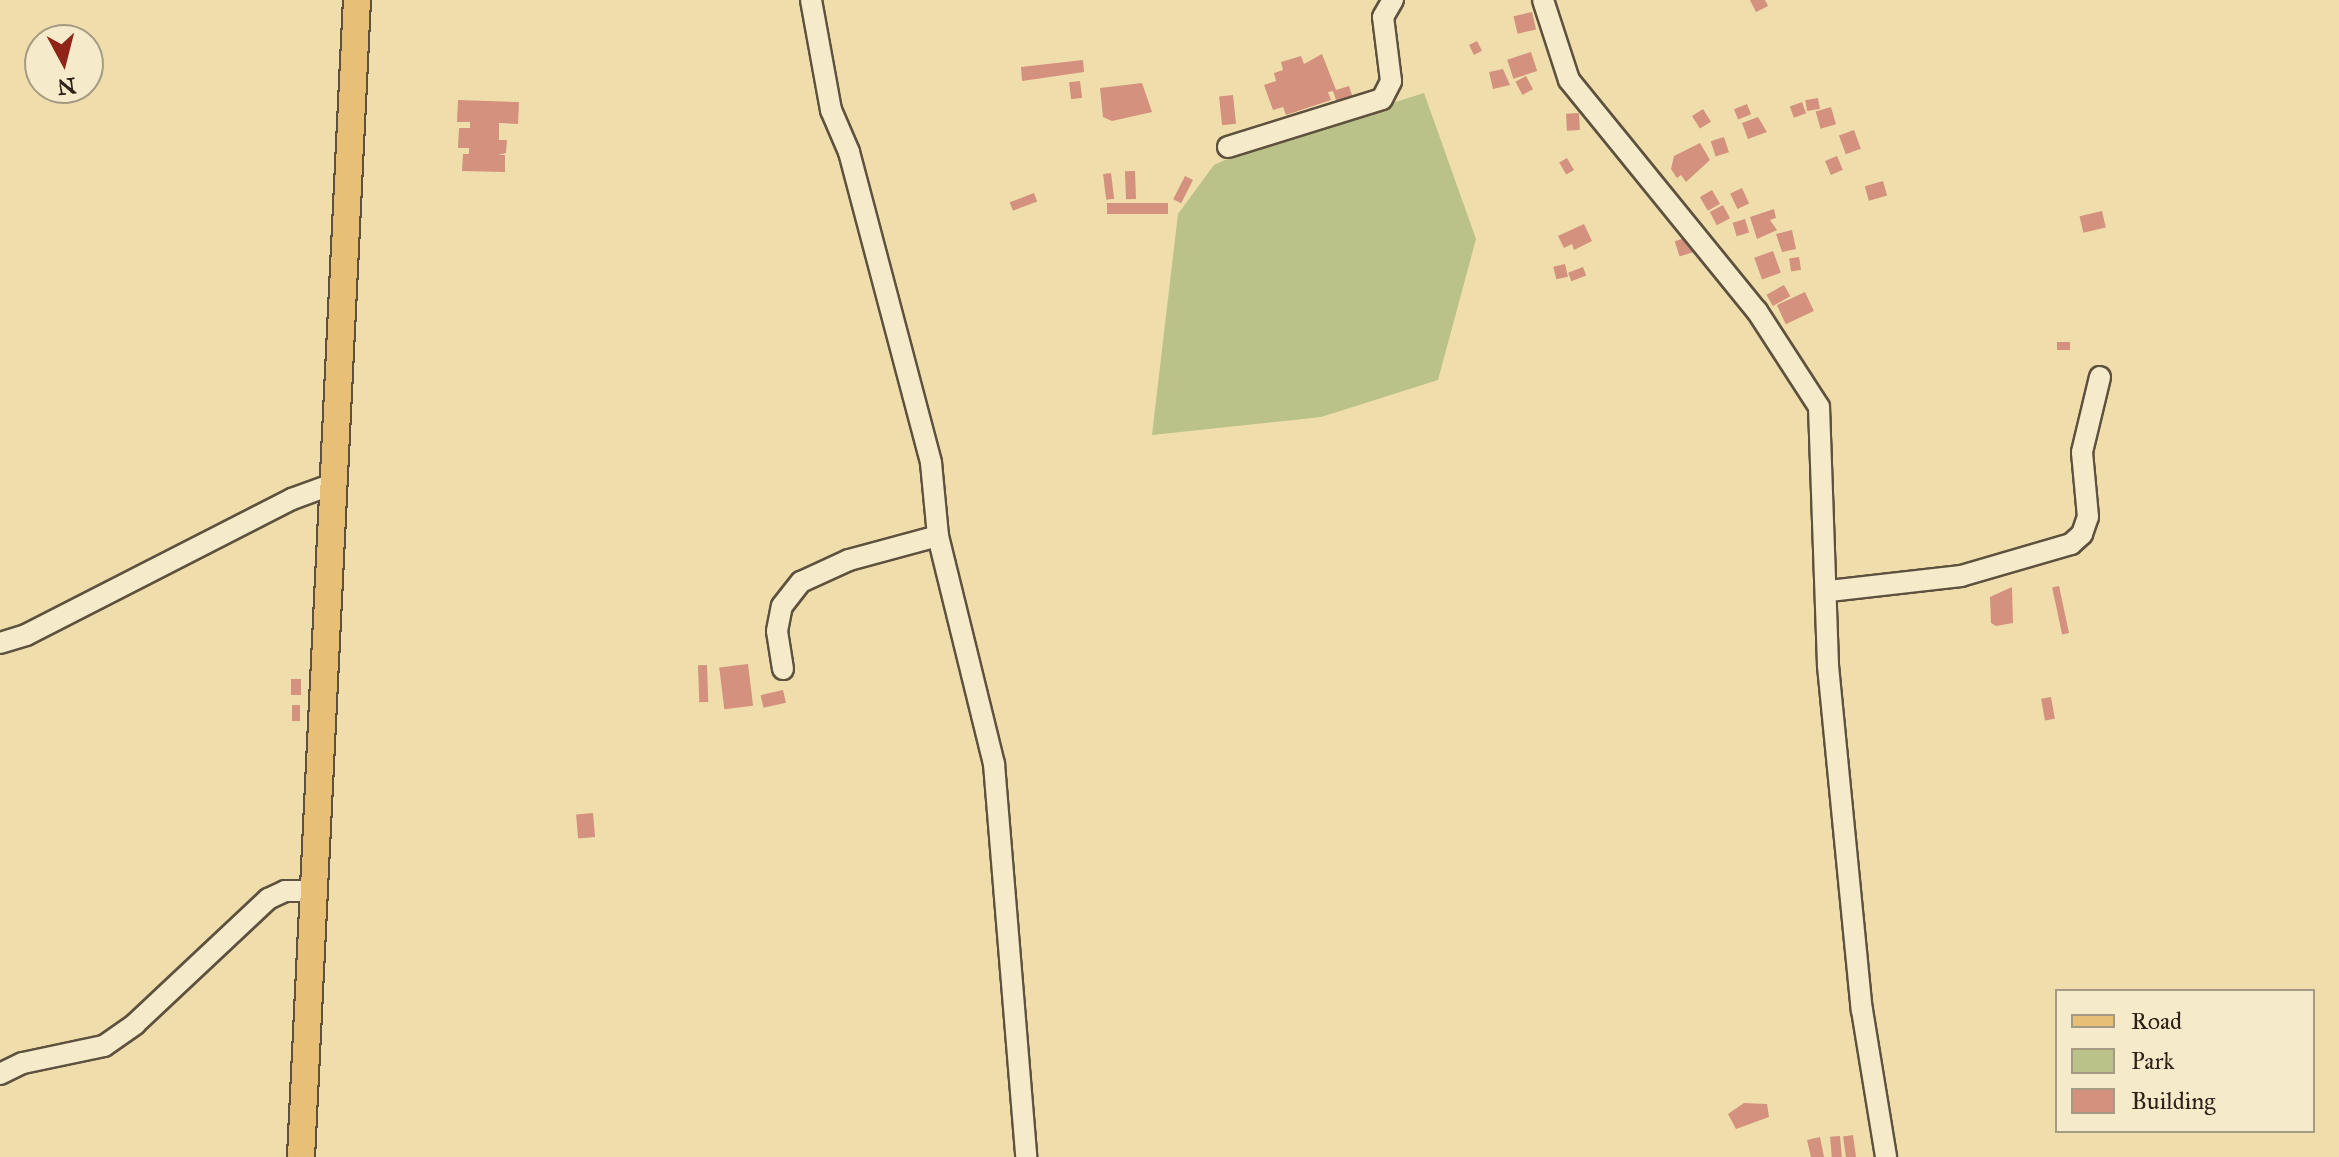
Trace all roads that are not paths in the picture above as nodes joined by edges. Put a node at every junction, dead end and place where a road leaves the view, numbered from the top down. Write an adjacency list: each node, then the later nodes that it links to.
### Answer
1 (357, 0): 8 (main road)
2 (811, 0): 3 (street); 9 (street)
3 (821, 0)
4 (1393, 0): 6 (street)
5 (1543, 0): 10 (street)
6 (1228, 147)
7 (2100, 377): 10 (street)
8 (333, 484): 11 (street); 13 (main road)
9 (938, 536): 12 (street); 16 (street)
10 (1829, 591): 17 (street)
11 (0, 643)
12 (783, 669)
13 (313, 891): 14 (street); 15 (main road)
14 (0, 1074)
15 (301, 1157)
16 (1026, 1157)
17 (1886, 1157)

